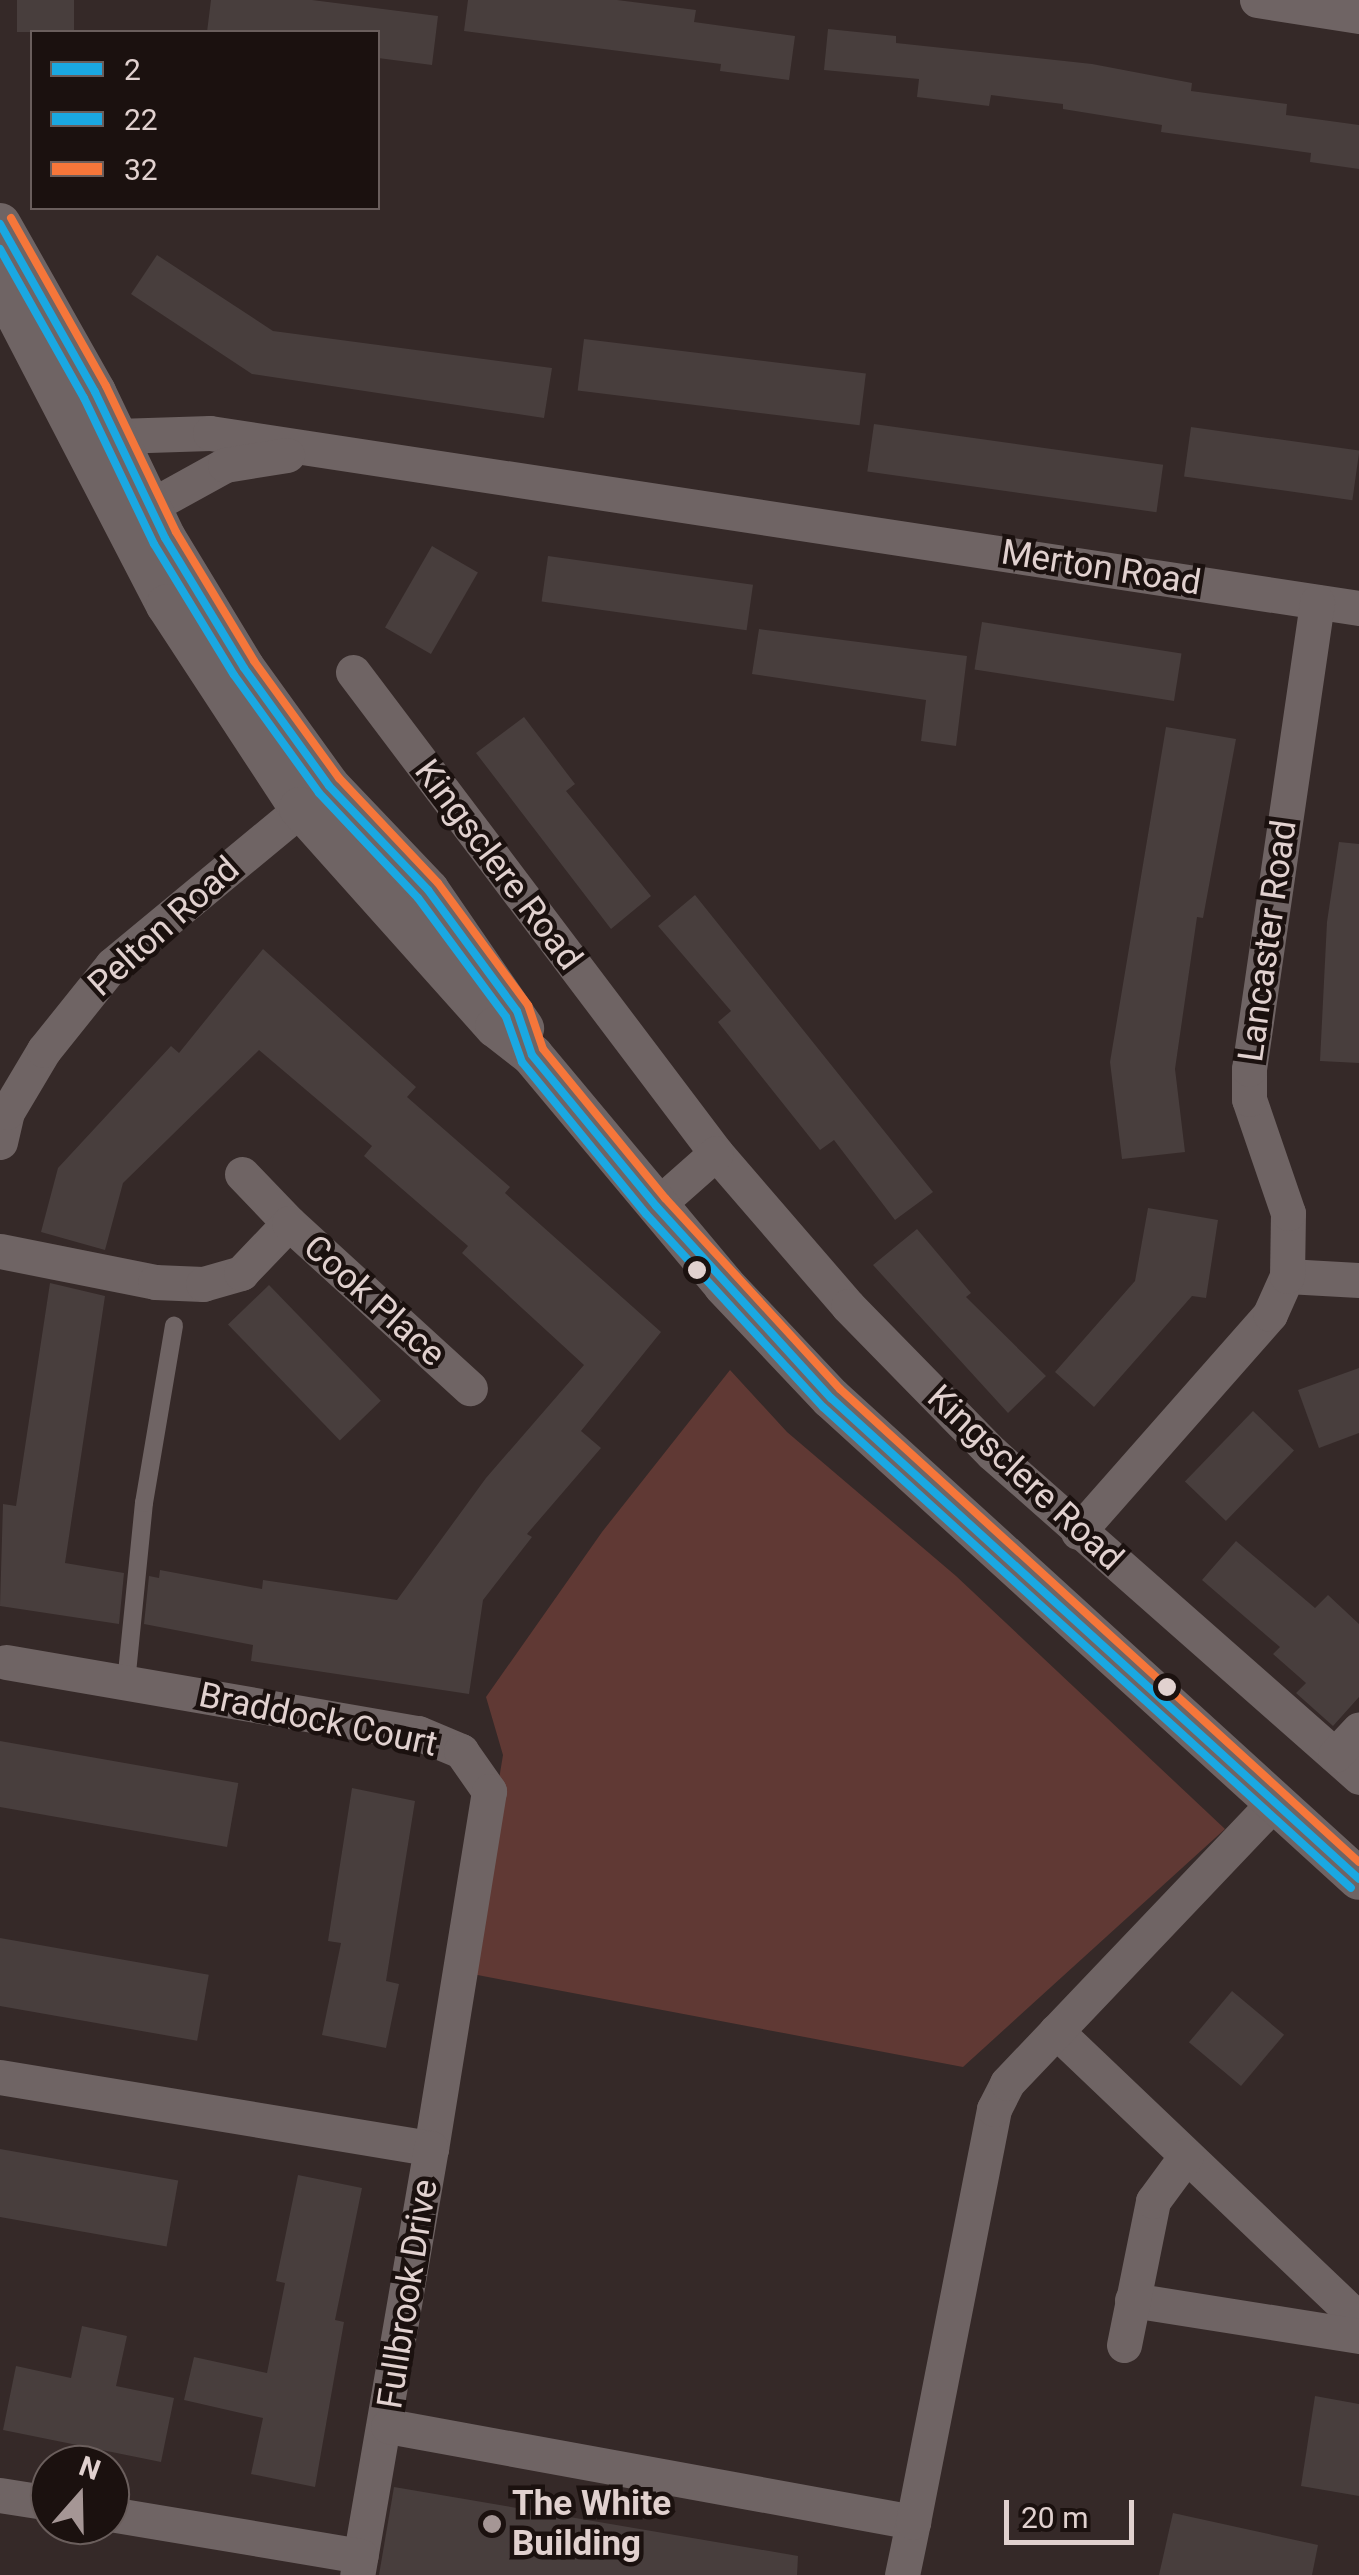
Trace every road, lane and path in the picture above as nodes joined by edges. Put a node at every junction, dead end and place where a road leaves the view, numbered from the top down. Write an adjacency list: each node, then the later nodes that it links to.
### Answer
1 (1257, 0): 2 (street)
2 (1359, 16)
3 (0, 224): 5 (street, Kingsclere Road)
4 (0, 283): 5 (street, Kingsclere Road)
5 (101, 442): 6 (street, Merton Road); 7 (street, Kingsclere Road)
6 (308, 452): 7 (street, Merton Road); 8 (street, Merton Road)
7 (137, 513): 11 (street, Kingsclere Road)
8 (1317, 602): 9 (street, Merton Road); 18 (street, Lancaster Road)
9 (1359, 608)
10 (353, 672): 13 (street, Kingsclere Road)
11 (314, 797): 12 (street, Pelton Road); 15 (street, Kingsclere Road)
12 (2, 1120)
13 (716, 1153): 15 (street); 22 (street, Kingsclere Road)
14 (242, 1174): 16 (street)
15 (656, 1206): 27 (street, Kingsclere Road)
16 (289, 1224): 17 (street, Cook Place); 21 (street, Cook Place)
17 (0, 1250)
18 (1287, 1276): 19 (street); 22 (street, Lancaster Road)
19 (1359, 1280)
20 (174, 1326): 24 (lane)
21 (470, 1388)
22 (1078, 1532): 26 (street, Kingsclere Road)
23 (6, 1662): 24 (street, Braddock Court)
24 (126, 1682): 31 (street, Braddock Court)
25 (1359, 1729): 26 (street)
26 (1347, 1766)
27 (1274, 1803): 28 (street, Kingsclere Road); 29 (street)
28 (1359, 1879)
29 (1056, 2031): 32 (street); 41 (street)
30 (0, 2077): 31 (street, Fullbrook Drive)
31 (431, 2148): 37 (street, Fullbrook Drive)
32 (1186, 2156): 33 (street); 34 (street)
33 (1132, 2300): 35 (street); 36 (street)
34 (1359, 2320)
35 (1359, 2336)
36 (1124, 2345)
37 (388, 2426): 41 (street); 42 (street, Fullbrook Drive)
38 (0, 2495): 39 (street)
39 (30, 2500)
40 (130, 2518): 42 (street)
41 (913, 2522): 43 (street)
42 (359, 2565)
43 (902, 2575)

